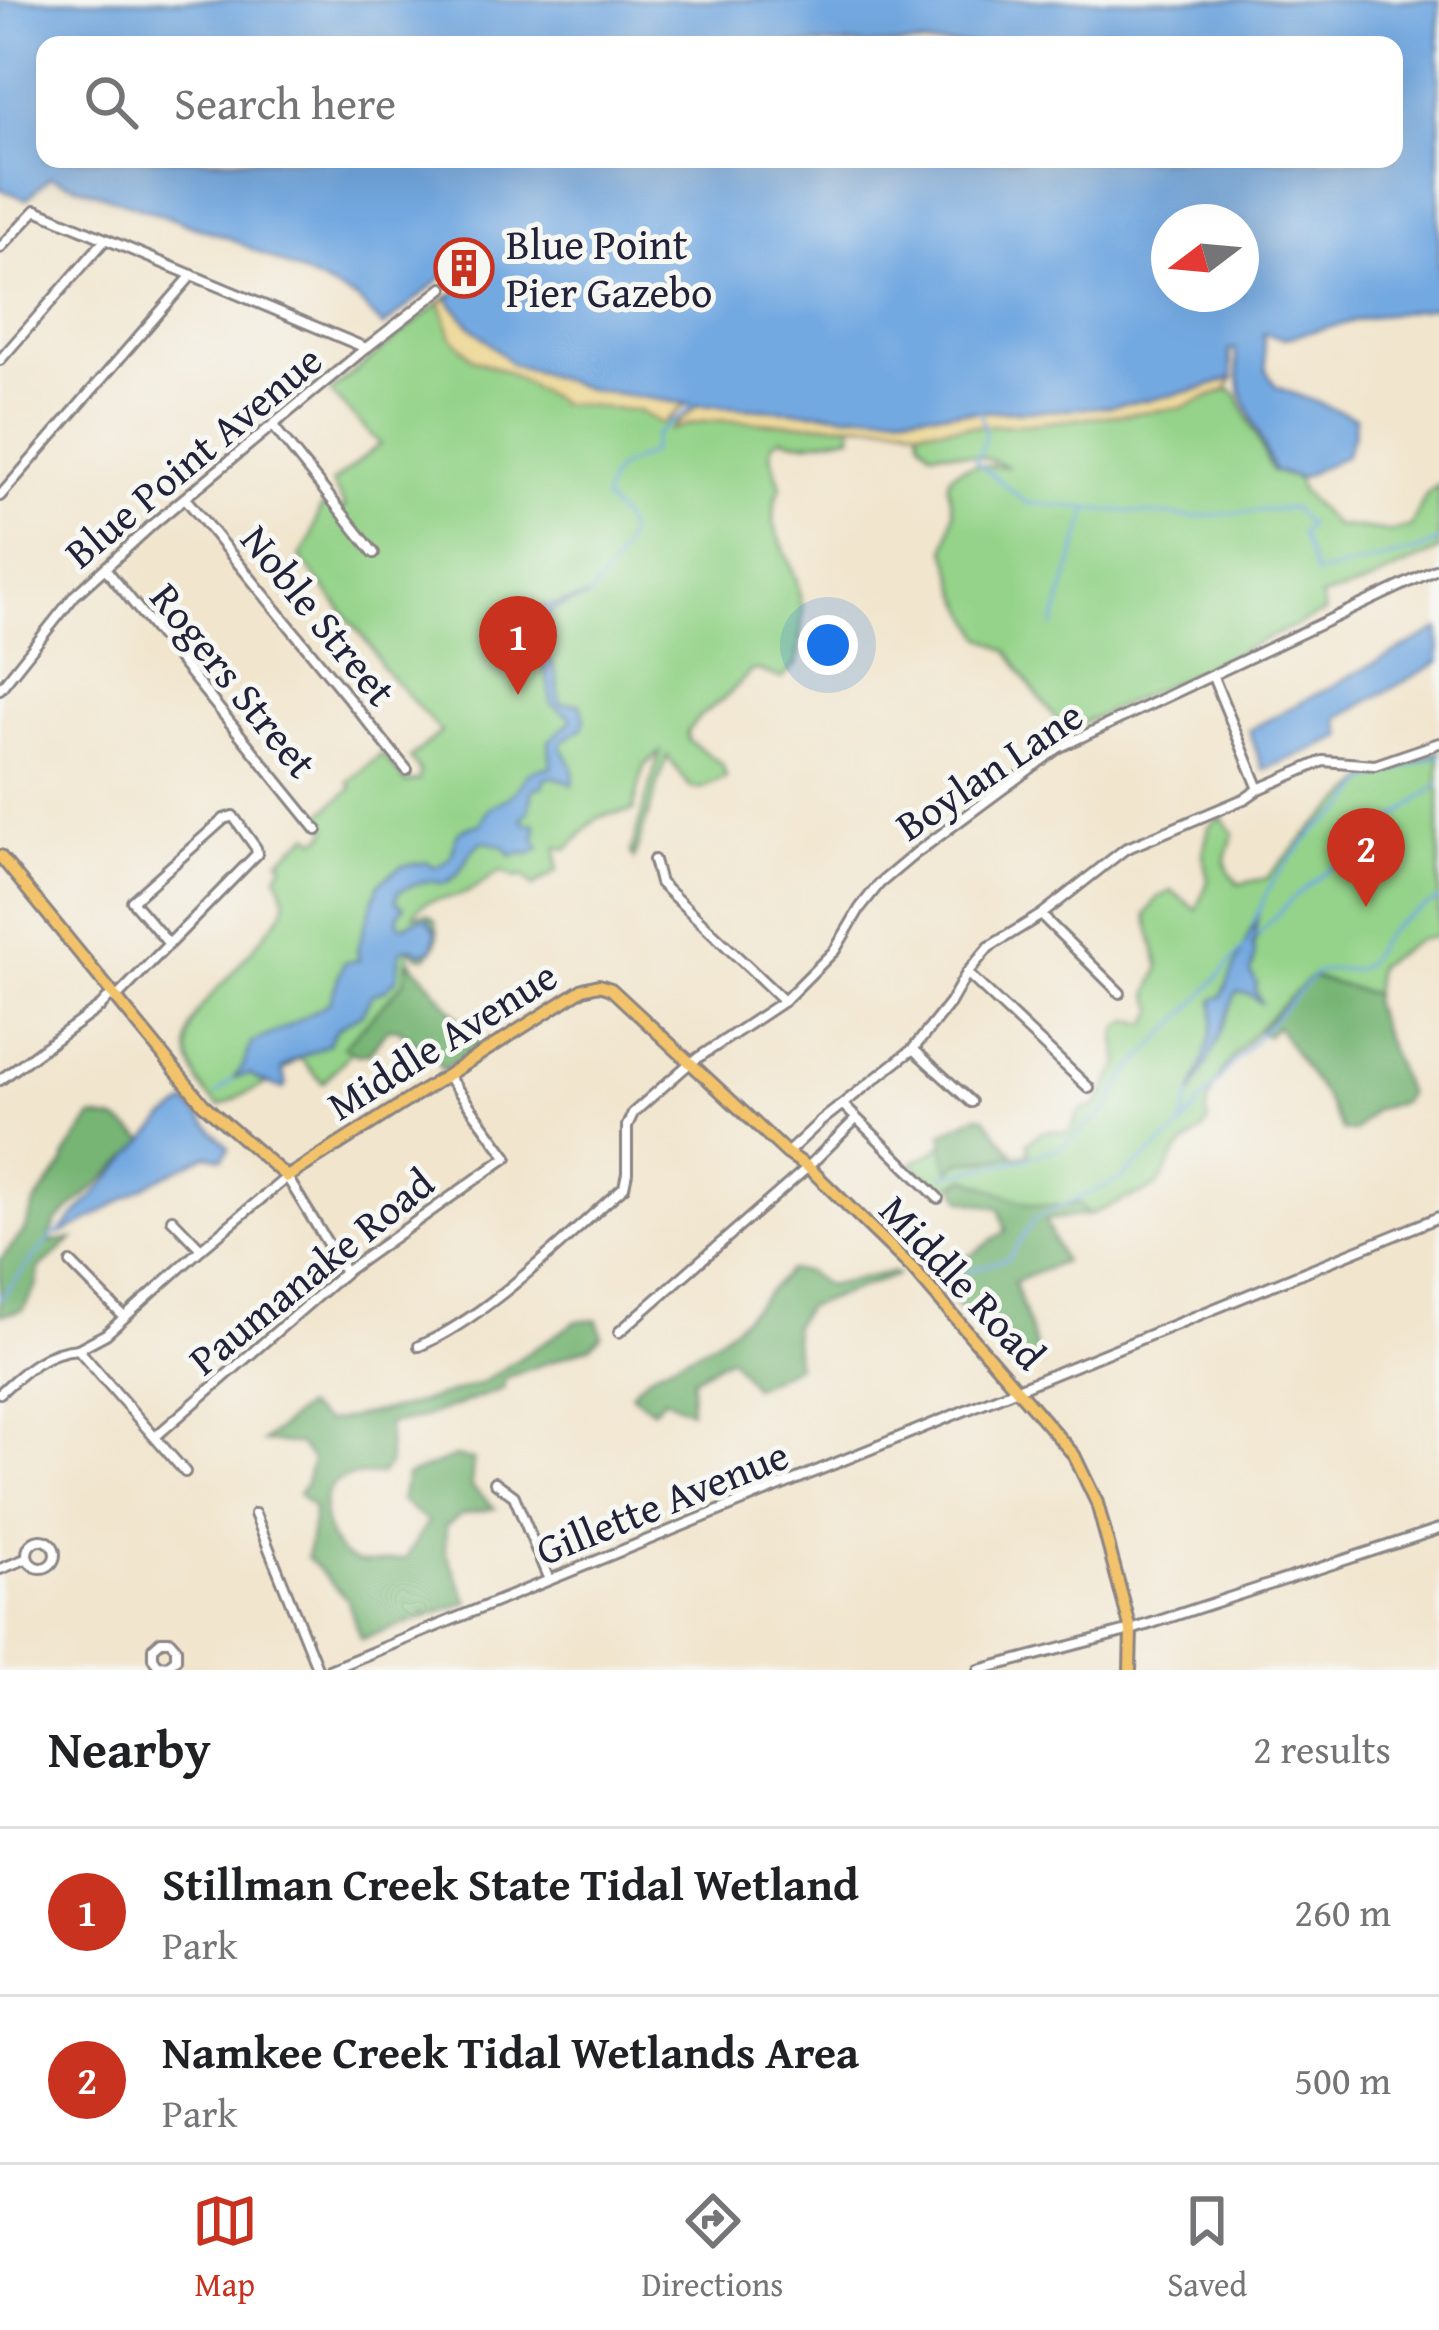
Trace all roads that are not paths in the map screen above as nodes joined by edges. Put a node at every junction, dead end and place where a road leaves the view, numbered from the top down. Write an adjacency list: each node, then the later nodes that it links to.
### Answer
1 (105, 240): 2 (street); 3 (street); 6 (street)
2 (0, 248)
3 (192, 274): 5 (street); 8 (street)
4 (443, 288): 5 (street, Blue Point Avenue)
5 (366, 348): 7 (street, Blue Point Avenue)
6 (0, 361)
7 (274, 427): 9 (street, Blue Point Avenue); 10 (street)
8 (0, 496)
9 (184, 498): 11 (street, Blue Point Avenue); 16 (street, Noble Street)
10 (374, 553)
11 (105, 568): 14 (street, Blue Point Avenue); 18 (street, Rogers Street)
12 (1439, 568): 13 (street, Boylan Lane)
13 (1214, 677): 17 (street); 26 (street, Boylan Lane)
14 (0, 689)
15 (1439, 743): 17 (street)
16 (407, 770)
17 (1259, 789): 21 (street)
18 (317, 830)
19 (0, 856): 25 (main road)
20 (655, 860): 26 (street)
21 (1041, 915): 23 (street); 24 (street)
22 (169, 944): 22 (street); 25 (street)
23 (967, 973): 28 (street); 32 (street)
24 (1120, 992)
25 (113, 998): 31 (street); 38 (main road)
26 (784, 1001): 29 (street, Boylan Lane)
27 (632, 1008): 29 (main road, Middle Road); 30 (main road, Middle Avenue)
28 (913, 1049): 33 (street); 34 (street)
29 (690, 1063): 36 (main road, Middle Road); 47 (street, Boylan Lane)
30 (447, 1075): 38 (main road, Middle Avenue); 44 (street, Paumanake Road)
31 (0, 1080)
32 (1089, 1088)
33 (971, 1102)
34 (843, 1105): 35 (street); 36 (street)
35 (856, 1119): 37 (street); 39 (street)
36 (787, 1153): 37 (main road, Middle Road)
37 (808, 1167): 46 (street); 49 (main road, Middle Road)
38 (287, 1178): 42 (street); 44 (street)
39 (938, 1198)
40 (1439, 1217): 49 (street, Gillette Avenue)
41 (172, 1219): 42 (street)
42 (201, 1249): 45 (street)
43 (71, 1263): 45 (street)
44 (345, 1272): 51 (street, Paumanake Road)
45 (124, 1317): 48 (street)
46 (619, 1332)
47 (419, 1346)
48 (77, 1349): 50 (street); 51 (street)
49 (1018, 1389): 58 (street, Gillette Avenue); 59 (main road, Middle Road)
50 (0, 1393)
51 (155, 1437): 52 (street)
52 (185, 1472)
53 (495, 1482): 58 (street)
54 (255, 1514): 61 (street)
55 (1439, 1529): 59 (street)
56 (28, 1558): 57 (street)
57 (0, 1569)
58 (549, 1580): 60 (street, Gillette Avenue)
59 (1131, 1630): 63 (street); 64 (main road, Middle Road)
60 (344, 1667): 62 (street, Gillette Avenue)
61 (318, 1670)
62 (329, 1670)
63 (979, 1670)
64 (1130, 1670)

